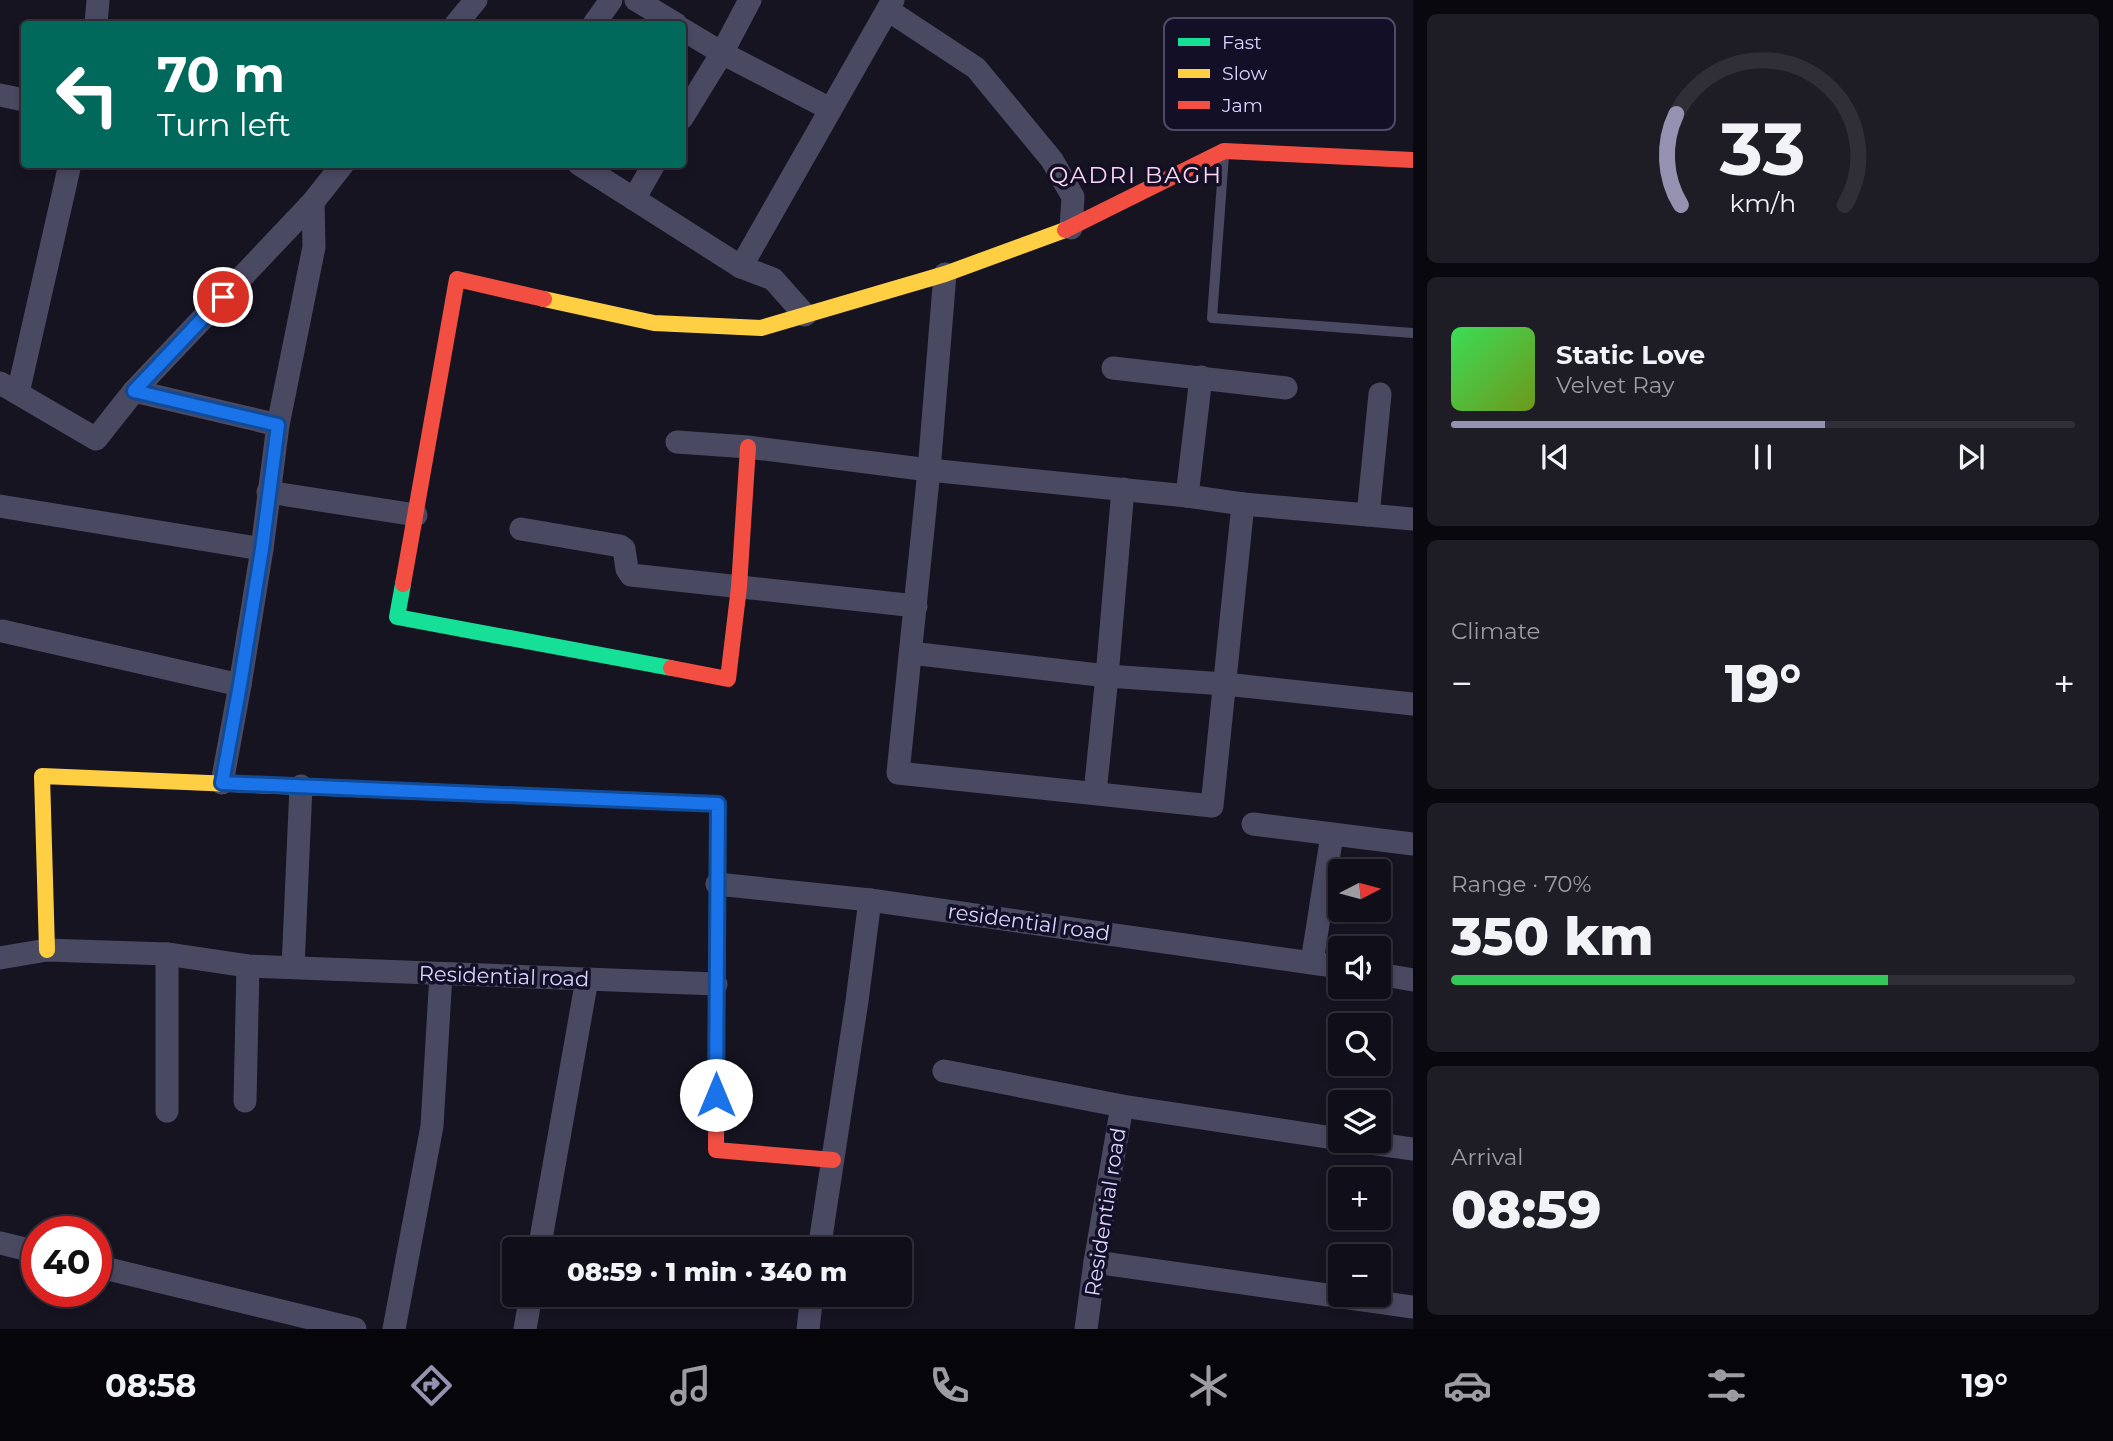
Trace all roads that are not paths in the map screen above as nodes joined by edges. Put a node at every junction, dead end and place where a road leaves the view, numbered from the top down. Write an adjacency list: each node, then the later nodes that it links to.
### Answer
1 (98, 0): 7 (street)
2 (476, 0): 8 (street)
3 (611, 0): 9 (street)
4 (636, 0): 10 (street)
5 (750, 0): 12 (street)
6 (890, 5): 15 (street); 25 (street)
7 (96, 21)
8 (458, 21)
9 (596, 21)
10 (671, 21)
11 (686, 31): 12 (street)
12 (722, 53): 15 (street); 16 (street)
13 (0, 96): 14 (street)
14 (21, 100)
15 (830, 109): 26 (street)
16 (686, 112)
17 (1224, 151): 18 (street); 25 (street); 29 (lane)
18 (1413, 160)
19 (69, 168): 32 (street)
20 (340, 168): 24 (street)
21 (585, 168): 23 (street)
22 (652, 168): 23 (street)
23 (634, 199): 26 (street)
24 (313, 202): 34 (street); 36 (street)
25 (1071, 228): 27 (street)
26 (741, 267): 28 (street)
27 (945, 274): 28 (street); 39 (street)
28 (805, 315): 45 (street)
29 (1413, 333)
30 (1113, 368): 31 (street)
31 (1201, 377): 33 (street); 42 (street)
32 (9, 388): 34 (street)
33 (1286, 388)
34 (134, 391): 36 (street)
35 (1380, 394): 46 (street)
36 (278, 425): 41 (street)
37 (677, 442): 38 (street)
38 (748, 447): 39 (street); 50 (street)
39 (929, 470): 40 (street); 51 (street)
40 (1123, 489): 42 (street); 54 (street)
41 (268, 492): 45 (street); 49 (street)
42 (1187, 496): 43 (street)
43 (1242, 504): 46 (street); 55 (street)
44 (0, 506): 49 (street)
45 (416, 515): 50 (street)
46 (1368, 515): 47 (street)
47 (1413, 519)
48 (521, 529): 50 (street)
49 (262, 549): 56 (street)
50 (739, 587): 51 (street)
51 (916, 606): 53 (street)
52 (2, 631): 56 (street)
53 (911, 653): 54 (street); 60 (street)
54 (1107, 676): 55 (street); 60 (street)
55 (1225, 684): 57 (street); 60 (street)
56 (240, 685): 58 (street)
57 (1413, 704)
58 (222, 783): 59 (street); 66 (street)
59 (301, 786): 64 (street); 72 (street)
60 (1095, 793)
61 (1253, 824): 62 (street)
62 (1332, 835): 63 (street); 69 (street)
63 (1413, 844)
64 (717, 884): 65 (street, residential road); 77 (street)
65 (870, 900): 69 (street, residential road); 85 (street)
66 (47, 950): 67 (street, Residential road); 68 (street, Residential road)
67 (167, 954): 71 (street, Residential road); 81 (street)
68 (0, 958)
69 (1312, 962): 70 (street, residential road)
70 (1328, 965)
71 (248, 966): 72 (street, Residential road); 79 (street)
72 (293, 967): 73 (street, Residential road)
73 (440, 974): 75 (street, Residential road); 96 (street)
74 (1391, 976): 76 (street)
75 (587, 979): 77 (street, Residential road); 86 (street)
76 (1413, 980)
77 (716, 984): 85 (street)
78 (944, 1071): 80 (street)
79 (245, 1101)
80 (1122, 1106): 82 (street, Residential road); 90 (street, Residential road)
81 (167, 1111)
82 (1328, 1137)
83 (1391, 1146): 84 (street)
84 (1413, 1149)
85 (833, 1160): 87 (street)
86 (541, 1237)
87 (821, 1237)
88 (0, 1243): 89 (street)
89 (21, 1248)
90 (1096, 1262): 94 (street); 99 (street, Residential road)
91 (112, 1270): 95 (street)
92 (529, 1307): 97 (street)
93 (811, 1307): 98 (street)
94 (1413, 1307)
95 (355, 1329)
96 (394, 1329)
97 (525, 1329)
98 (808, 1329)
99 (1086, 1329)

